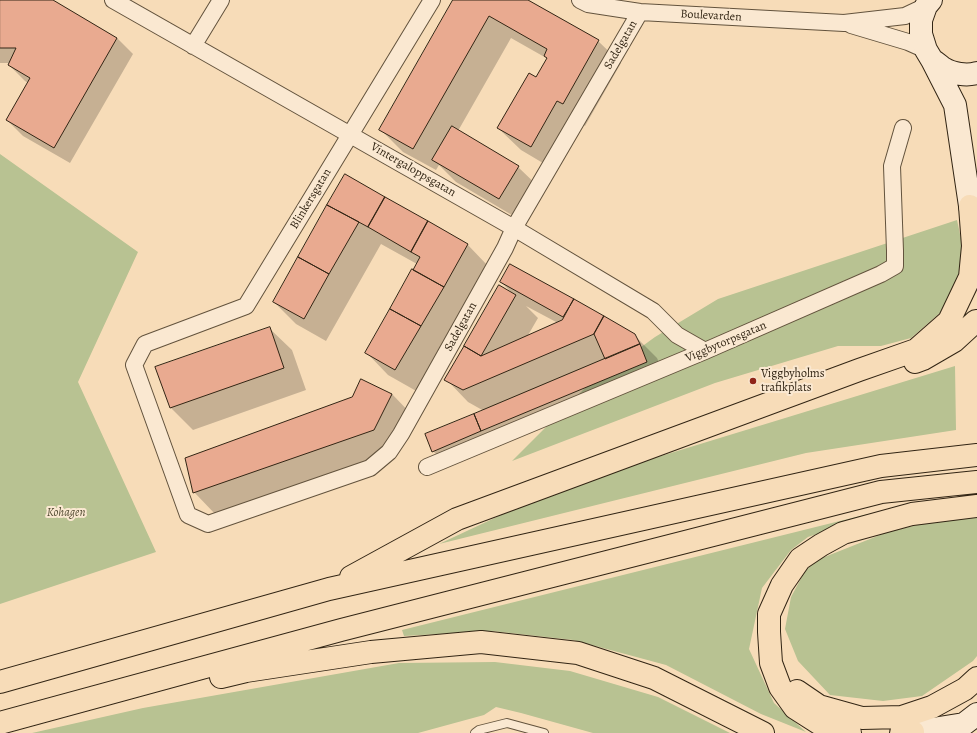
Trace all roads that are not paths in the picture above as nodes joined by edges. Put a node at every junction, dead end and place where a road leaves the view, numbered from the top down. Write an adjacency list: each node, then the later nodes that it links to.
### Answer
1 (113, 0): 8 (street, Vintergaloppsgatan)
2 (221, 0): 8 (street)
3 (432, 0): 12 (street, Blinkersgatan)
4 (580, 0): 6 (street, Boulevarden)
5 (929, 3): 7 (street, Boulevarden); 9 (main road)
6 (640, 12): 7 (street, Boulevarden); 14 (street, Sadelgatan)
7 (844, 23): 9 (street, Boulevarden)
8 (193, 46): 12 (street, Vintergaloppsgatan)
9 (929, 55): 10 (main road); 13 (main road)
10 (977, 73)
11 (903, 128): 17 (street, Viggbytorpsgatan)
12 (351, 134): 14 (street, Vintergaloppsgatan); 23 (street, Blinkersgatan)
13 (970, 206): 15 (main road); 18 (highway)
14 (514, 228): 17 (street, Vintergaloppsgatan); 23 (street, Sadelgatan)
15 (977, 232)
16 (977, 325): 18 (highway)
17 (705, 352): 20 (street, Viggbytorpsgatan)
18 (761, 406): 24 (highway)
19 (977, 455): 24 (highway)
20 (427, 467)
21 (977, 482): 29 (highway)
22 (977, 506): 25 (highway)
23 (188, 515)
24 (329, 589): 27 (highway)
25 (768, 632): 26 (highway); 35 (highway)
26 (977, 678)
27 (0, 682)
28 (977, 714): 31 (main road)
29 (0, 723)
30 (0, 729): 34 (highway)
31 (947, 731): 36 (main road)
32 (475, 733): 33 (lane)
33 (544, 733)
34 (763, 733)
35 (850, 733)
36 (909, 733)

